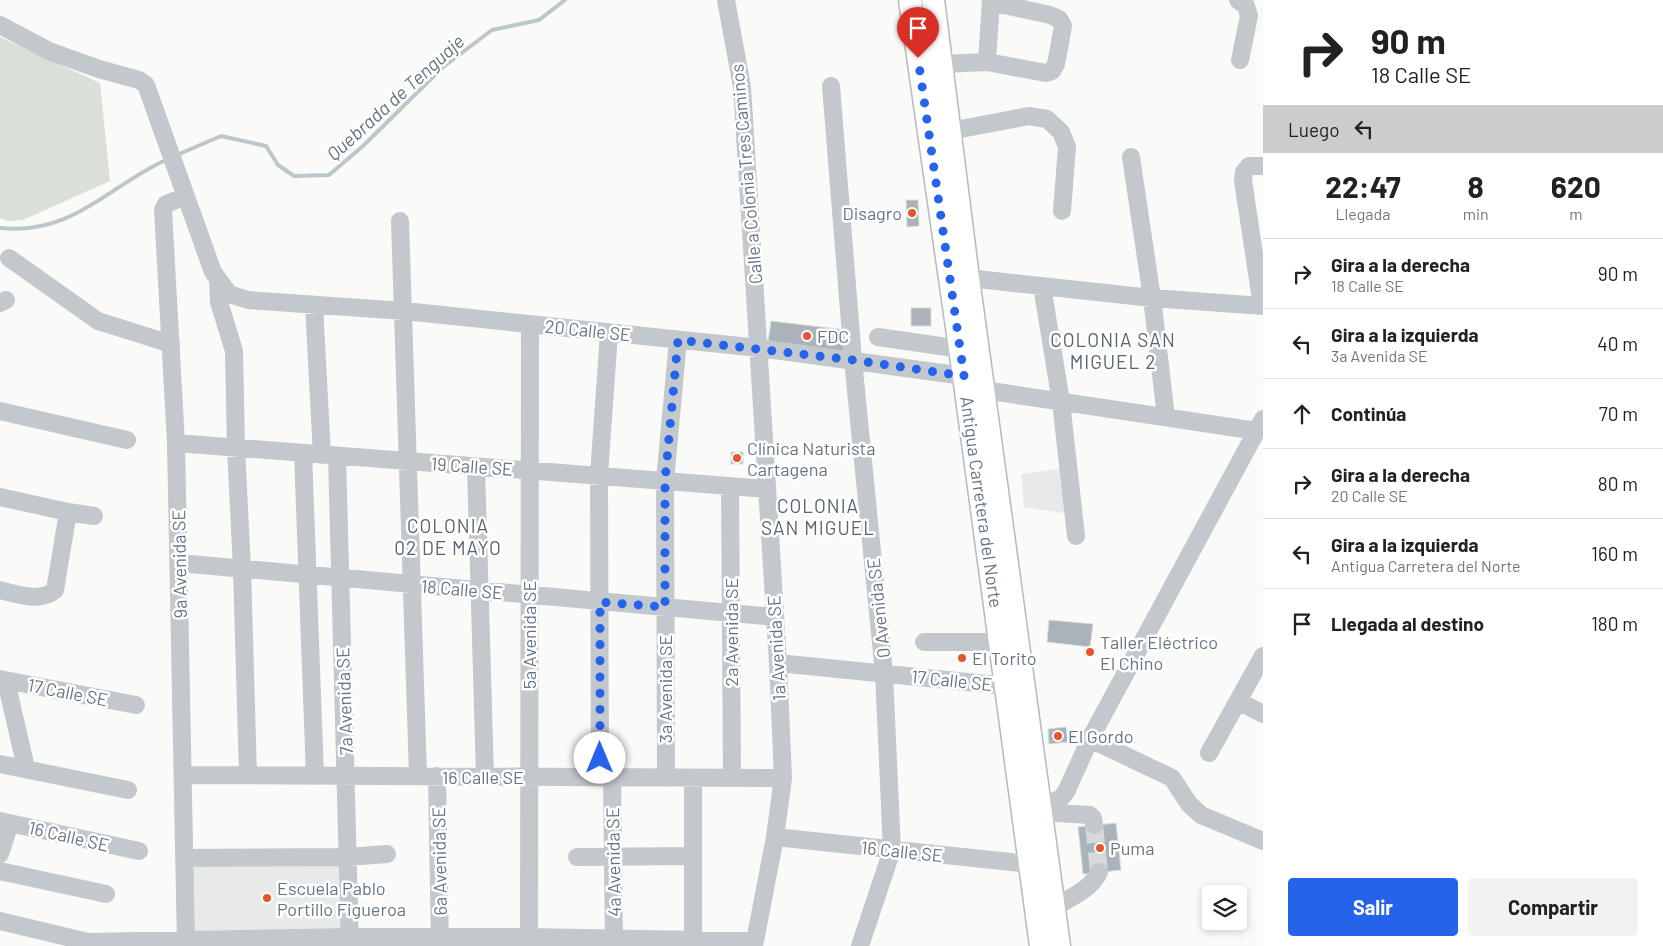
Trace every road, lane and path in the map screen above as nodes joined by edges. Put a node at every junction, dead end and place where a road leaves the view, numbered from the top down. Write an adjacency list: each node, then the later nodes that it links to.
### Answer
1 (726, 0): 30 (street, Calle a Colonia Tres Caminos)
2 (910, 0): 31 (main road, Antigua Carretera del Norte)
3 (933, 0): 9 (main road, Antigua Carretera del Norte)
4 (1238, 0): 7 (street)
5 (991, 1): 8 (street); 8 (street)
6 (0, 25): 14 (street)
7 (1240, 60)
8 (986, 62): 9 (street)
9 (941, 64): 11 (main road, Antigua Carretera del Norte)
10 (831, 86): 32 (street, 0 Avenida SE)
11 (950, 131): 15 (street); 18 (main road, Antigua Carretera del Norte)
12 (1131, 157): 21 (street)
13 (1263, 166): 23 (street)
14 (186, 196): 19 (street); 29 (street, 9a Avenida SE)
15 (1062, 211)
16 (400, 221): 24 (street)
17 (10, 258): 29 (street)
18 (968, 278): 20 (street); 34 (main road, Antigua Carretera del Norte)
19 (218, 279): 22 (street, 20 Calle SE); 41 (street)
20 (1042, 286): 21 (street); 35 (street)
21 (1152, 298): 23 (street); 37 (street)
22 (314, 305): 24 (street, 20 Calle SE); 43 (street, 7a Avenida SE)
23 (1262, 306)
24 (404, 311): 25 (street, 20 Calle SE); 44 (street)
25 (530, 324): 26 (street, 20 Calle SE); 46 (street, 5a Avenida SE)
26 (609, 333): 28 (street, 20 Calle SE); 47 (street, 4a Avenida SE)
27 (878, 337): 31 (street)
28 (678, 340): 30 (street, 20 Calle SE); 48 (street, 3a Avenida SE)
29 (171, 344): 40 (street, 9a Avenida SE)
30 (758, 348): 32 (street, 20 Calle SE); 50 (street, 1a Avenida SE)
31 (961, 349): 33 (main road, Antigua Carretera del Norte)
32 (853, 360): 33 (street, 20 Calle SE); 71 (street, 0 Avenida SE)
33 (964, 376): 68 (main road, Antigua Carretera del Norte)
34 (984, 390): 35 (street); 95 (main road, Antigua Carretera del Norte)
35 (1061, 402): 37 (street); 54 (street)
36 (0, 411): 39 (street)
37 (1166, 417): 38 (street)
38 (1260, 425): 77 (street)
39 (127, 440)
40 (176, 443): 41 (street, 19 Calle SE); 55 (street, 9a Avenida SE)
41 (236, 448): 42 (street, 19 Calle SE); 56 (street)
42 (303, 453): 43 (street, 19 Calle SE); 57 (street)
43 (330, 455): 44 (street, 19 Calle SE); 58 (street, 7a Avenida SE)
44 (408, 461): 45 (street, 19 Calle SE); 59 (street)
45 (476, 466): 46 (street, 19 Calle SE); 61 (street)
46 (529, 470): 47 (street, 19 Calle SE); 62 (street, 5a Avenida SE)
47 (599, 475): 48 (street, 19 Calle SE); 63 (street, 4a Avenida SE)
48 (665, 481): 49 (street, 19 Calle SE); 64 (street, 3a Avenida SE)
49 (730, 486): 50 (street, 19 Calle SE); 65 (street, 2a Avenida SE)
50 (767, 489): 66 (street, 1a Avenida SE)
51 (0, 497): 52 (street)
52 (68, 512): 53 (street); 60 (street)
53 (94, 516)
54 (1076, 536)
55 (178, 563): 56 (street, 18 Calle SE); 81 (street, 9a Avenida SE)
56 (242, 569): 57 (street, 18 Calle SE); 82 (street)
57 (309, 575): 58 (street, 18 Calle SE); 83 (street)
58 (341, 578): 59 (street, 18 Calle SE); 84 (street, 7a Avenida SE)
59 (412, 584): 61 (street, 18 Calle SE); 85 (street)
60 (0, 590)
61 (479, 590): 62 (street, 18 Calle SE); 87 (street)
62 (529, 595): 63 (street, 18 Calle SE); 88 (street, 5a Avenida SE)
63 (600, 602): 64 (street, 18 Calle SE); 89 (street, 4a Avenida SE)
64 (665, 607): 65 (street, 18 Calle SE); 90 (street, 3a Avenida SE)
65 (730, 613): 66 (street, 18 Calle SE); 92 (street, 2a Avenida SE)
66 (774, 617): 70 (street, 1a Avenida SE)
67 (924, 642): 68 (street)
68 (1001, 642): 73 (main road, Antigua Carretera del Norte)
69 (1263, 656): 74 (street)
70 (778, 663): 71 (street, 17 Calle SE); 93 (street, 1a Avenida SE)
71 (884, 673): 73 (street, 17 Calle SE); 100 (street, 0 Avenida SE)
72 (3, 680): 75 (street, 17 Calle SE); 80 (street)
73 (1007, 686): 109 (main road, Antigua Carretera del Norte)
74 (1238, 701): 76 (street); 78 (street)
75 (136, 705)
76 (1263, 714)
77 (1090, 739): 95 (street); 99 (street)
78 (1209, 753)
79 (0, 764): 80 (street)
80 (26, 768): 94 (street)
81 (182, 775): 82 (street, 16 Calle SE); 108 (street, 9a Avenida SE)
82 (248, 775): 83 (street, 16 Calle SE)
83 (315, 776): 84 (street, 16 Calle SE)
84 (346, 776): 85 (street, 16 Calle SE); 104 (street, 7a Avenida SE)
85 (418, 776): 86 (street, 16 Calle SE)
86 (437, 776): 87 (street, 16 Calle SE); 116 (street, 6a Avenida SE)
87 (484, 776): 88 (street, 16 Calle SE)
88 (529, 777): 89 (street, 16 Calle SE); 117 (street, 5a Avenida SE)
89 (606, 777): 90 (street, 16 Calle SE); 107 (street, 4a Avenida SE)
90 (666, 778): 91 (street, 16 Calle SE)
91 (692, 778): 92 (street, 16 Calle SE); 105 (street)
92 (732, 778): 93 (street, 16 Calle SE)
93 (783, 778): 98 (street, 1a Avenida SE)
94 (128, 790)
95 (1040, 811): 97 (street); 113 (main road, Antigua Carretera del Norte)
96 (5, 822): 101 (street, 16 Calle SE); 102 (street)
97 (1094, 826)
98 (775, 837): 100 (street, 16 Calle SE); 121 (street, 1a Avenida SE)
99 (1263, 841)
100 (892, 850): 109 (street, 16 Calle SE); 123 (street, 0 Avenida SE)
101 (139, 852)
102 (0, 854)
103 (387, 854): 104 (street)
104 (348, 856): 108 (street); 115 (street, 7a Avenida SE)
105 (693, 856): 107 (street); 120 (street)
106 (577, 857): 107 (street)
107 (613, 857): 118 (street, 4a Avenida SE)
108 (184, 858): 122 (street, 9a Avenida SE)
109 (1030, 864): 124 (main road, Antigua Carretera del Norte)
110 (0, 872): 112 (street)
111 (1099, 872): 113 (street)
112 (106, 894)
113 (1053, 908): 125 (main road, Antigua Carretera del Norte)
114 (0, 921): 122 (street)
115 (350, 942): 116 (street); 119 (street)
116 (440, 942): 117 (street)
117 (529, 942): 118 (street)
118 (614, 942): 120 (street)
119 (274, 943): 122 (street)
120 (693, 943): 121 (street)
121 (755, 943)
122 (186, 944)
123 (860, 946)
124 (1042, 946)
125 (1059, 946)

